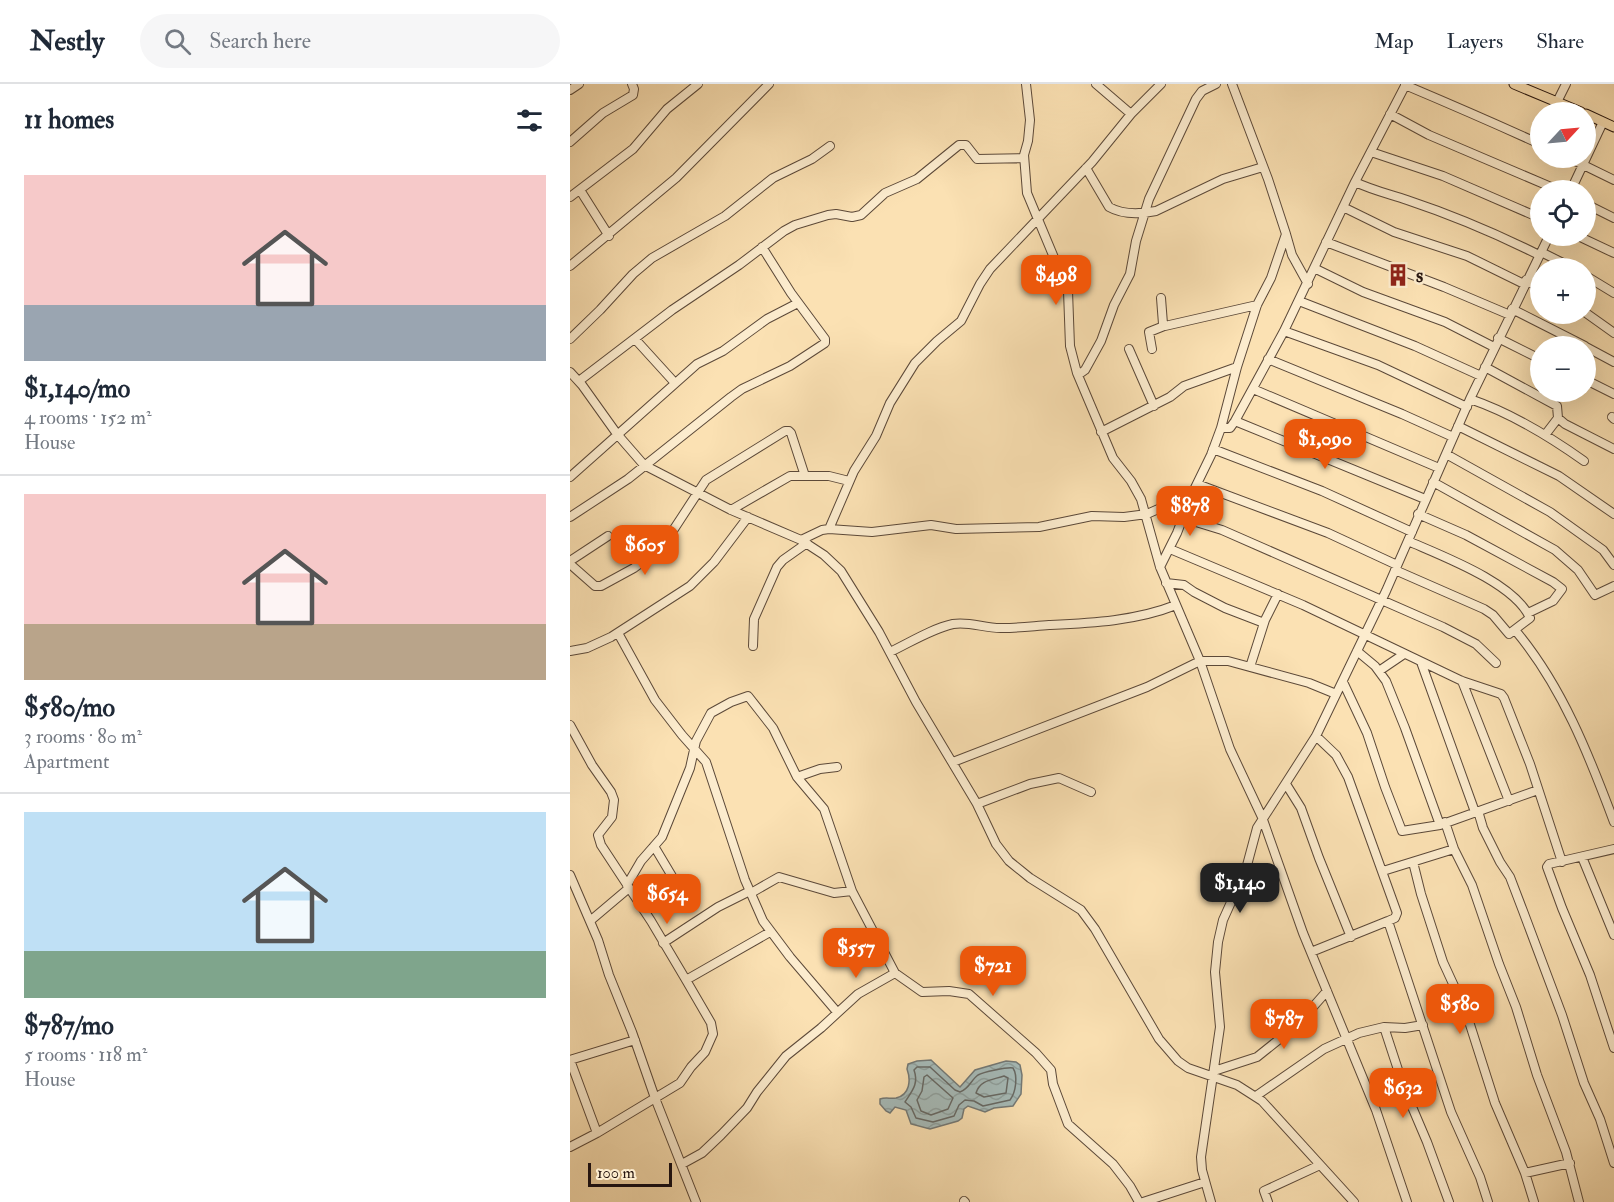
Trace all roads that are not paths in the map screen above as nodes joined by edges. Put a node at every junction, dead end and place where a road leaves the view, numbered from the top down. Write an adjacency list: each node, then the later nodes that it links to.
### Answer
1 (579, 84): 13 (street)
2 (632, 84): 22 (street)
3 (698, 84): 32 (street)
4 (770, 84): 41 (street)
5 (1026, 84): 25 (street)
6 (1096, 84): 15 (street)
7 (1161, 84): 15 (street)
8 (1216, 84): 36 (street)
9 (1232, 84): 26 (street)
10 (1514, 84): 14 (main road)
11 (1566, 84): 14 (street)
12 (1406, 85): 16 (street); 21 (street)
13 (570, 90)
14 (1557, 102)
15 (1131, 114): 27 (street)
16 (1390, 114): 24 (street); 29 (street)
17 (1596, 119): 18 (main road)
18 (1603, 122): 19 (main road); 20 (street)
19 (1614, 127)
20 (1596, 137)
21 (1530, 140)
22 (570, 142)
23 (830, 146): 67 (street)
24 (1371, 152): 31 (street); 37 (street)
25 (1024, 158): 39 (street); 45 (street)
26 (1263, 166): 36 (street); 40 (street)
27 (1086, 168): 36 (street); 39 (street)
28 (1591, 168): 30 (street)
29 (1535, 180)
30 (1614, 180)
31 (1355, 182): 34 (street); 46 (street)
32 (580, 190): 33 (street); 41 (street)
33 (570, 197)
34 (1343, 207): 42 (street); 51 (street)
35 (1596, 209): 38 (street)
36 (1145, 213): 79 (street)
37 (1530, 214)
38 (1614, 218)
39 (1037, 221): 79 (street); 104 (street)
40 (1286, 234): 53 (street); 59 (street)
41 (609, 236): 49 (street)
42 (1326, 242): 50 (street); 60 (street)
43 (1596, 244): 47 (street)
44 (1544, 246): 46 (street)
45 (762, 247): 58 (street); 68 (street)
46 (1540, 253): 48 (street); 51 (street)
47 (1614, 253)
48 (1551, 258)
49 (570, 266)
50 (1314, 268): 53 (street); 69 (street)
51 (1525, 282): 54 (street); 60 (street)
52 (1596, 282): 55 (street)
53 (1308, 284): 57 (street)
54 (1530, 284)
55 (1614, 293)
56 (1161, 298): 62 (street)
57 (1299, 301): 63 (street); 80 (street)
58 (798, 303): 82 (street); 100 (street)
59 (1257, 305): 62 (street); 76 (street)
60 (1511, 312): 65 (street); 66 (street)
61 (1596, 320): 64 (street)
62 (1164, 326): 71 (street)
63 (1284, 331): 74 (street); 86 (street)
64 (1614, 333)
65 (1562, 336)
66 (1498, 338): 69 (street); 73 (street)
67 (570, 339)
68 (635, 339): 81 (street); 82 (street)
69 (1494, 347): 77 (street)
70 (1130, 349): 87 (street)
71 (1152, 349)
72 (1596, 353): 75 (street)
73 (1530, 354)
74 (1268, 359): 84 (street); 95 (street)
75 (1614, 362)
76 (1237, 367): 87 (street); 91 (street)
77 (1485, 367): 80 (street); 88 (street)
78 (570, 372): 81 (street)
79 (1078, 375): 92 (street)
80 (1480, 376): 86 (street)
81 (579, 381): 93 (street)
82 (675, 383): 93 (street)
83 (1596, 385): 85 (street)
84 (1253, 389): 89 (street); 101 (street)
85 (1614, 394)
86 (1468, 403): 90 (street); 94 (street)
87 (1154, 406): 92 (street)
88 (1558, 418): 94 (street); 96 (street)
89 (1235, 421): 91 (street); 109 (street)
90 (1458, 426): 95 (street); 113 (street)
91 (1221, 428): 97 (street)
92 (1101, 432): 111 (street)
93 (617, 434): 100 (street); 103 (street)
94 (1545, 435): 99 (street)
95 (1453, 437): 98 (street)
96 (1614, 448)
97 (1213, 449): 106 (street); 118 (street)
98 (1446, 454): 101 (street); 124 (street)
99 (1584, 461)
100 (644, 465): 107 (street); 114 (street)
101 (1439, 468): 105 (street)
102 (805, 476): 104 (street); 107 (street); 110 (street)
103 (570, 477)
104 (849, 481): 117 (street)
105 (1433, 482): 109 (street); 128 (street)
106 (1197, 484): 108 (street); 126 (street)
107 (697, 492): 110 (street); 123 (street)
108 (1192, 494): 111 (street); 116 (street)
109 (1425, 499): 112 (street)
110 (731, 510): 115 (street)
111 (1147, 514): 117 (street); 125 (street)
112 (1418, 514): 118 (street); 132 (street)
113 (1614, 514)
114 (570, 517)
115 (748, 517): 121 (street); 135 (street)
116 (1183, 518): 122 (street); 130 (street)
117 (829, 529): 121 (street)
118 (1412, 531): 120 (street)
119 (608, 536): 123 (street)
120 (1408, 541): 126 (street); 132 (street)
121 (804, 542): 137 (street); 140 (street)
122 (1170, 549): 125 (street); 129 (street)
123 (570, 563)
124 (1614, 565)
125 (1160, 567): 127 (street)
126 (1396, 567): 130 (street); 134 (street)
127 (1166, 583): 131 (street); 133 (street)
128 (1614, 586)
129 (1278, 594): 133 (street); 136 (street)
130 (1381, 599): 136 (street); 144 (street)
131 (1176, 605): 140 (street); 142 (street)
132 (1527, 613): 134 (street)
133 (1264, 624): 145 (street)
134 (1515, 630): 163 (street)
135 (618, 633): 138 (street); 152 (street)
136 (1365, 635): 139 (street); 141 (street)
137 (753, 646)
138 (570, 651)
139 (1357, 651): 146 (street); 148 (street)
140 (890, 652): 153 (street)
141 (1404, 654): 143 (street); 146 (street)
142 (1200, 661): 145 (street); 153 (street); 162 (street)
143 (1421, 662): 147 (street); 161 (street)
144 (1496, 663)
145 (1250, 667): 149 (street)
146 (1379, 671): 164 (street)
147 (1462, 681): 157 (street); 159 (street)
148 (1343, 682): 149 (street); 164 (street)
149 (1336, 694): 151 (street)
150 (570, 725): 174 (street)
151 (1316, 736): 156 (street); 171 (street)
152 (694, 748): 155 (street); 165 (street); 176 (street)
153 (953, 762): 160 (street)
154 (837, 767): 155 (street)
155 (797, 777): 175 (street)
156 (1286, 784): 162 (street); 182 (street)
157 (1538, 790): 159 (street); 170 (street)
158 (1091, 792): 160 (street)
159 (1509, 801): 161 (street)
160 (977, 804): 195 (street)
161 (1476, 812): 164 (street); 201 (street)
162 (1262, 817): 184 (street); 195 (street)
163 (1614, 822)
164 (1442, 824): 166 (street)
165 (654, 846): 174 (street); 177 (street)
166 (1454, 849): 169 (street); 200 (street)
167 (1614, 849): 168 (street)
168 (1582, 857): 170 (street); 181 (street)
169 (1413, 862): 171 (street); 204 (street)
170 (1562, 862): 193 (street)
171 (1383, 871): 179 (street)
172 (570, 875): 173 (street)
173 (572, 886): 178 (street)
174 (628, 886): 178 (street); 183 (street)
175 (852, 891): 176 (street); 185 (street)
176 (750, 892): 180 (street); 183 (street)
177 (682, 893)
178 (590, 921): 192 (street)
179 (1388, 921): 182 (street); 189 (street)
180 (770, 932): 186 (street); 188 (street)
181 (1614, 935)
182 (1351, 937): 184 (street)
183 (663, 943): 186 (street)
184 (1311, 952): 187 (street)
185 (895, 973): 188 (street); 207 (street)
186 (686, 980): 197 (street)
187 (1327, 991): 191 (street); 195 (street)
188 (837, 1012): 202 (street)
189 (1423, 1025): 190 (street); 213 (street)
190 (1384, 1027): 191 (street); 212 (street)
191 (1347, 1039): 196 (street); 211 (street)
192 (635, 1040): 194 (street); 197 (street)
193 (1614, 1048)
194 (570, 1060): 198 (street)
195 (1214, 1074): 196 (street); 205 (street)
196 (1256, 1096): 203 (street)
197 (655, 1098): 198 (street); 202 (street)
198 (597, 1133): 199 (street)
199 (570, 1147)
200 (1570, 1163): 204 (street); 215 (street)
201 (1614, 1163)
202 (682, 1164): 206 (street)
203 (1320, 1165): 209 (street); 210 (street)
204 (1524, 1173): 214 (street)
205 (1205, 1182): 207 (street); 208 (street)
206 (696, 1202)
207 (1141, 1202)
208 (1211, 1202)
209 (1268, 1202)
210 (1353, 1202)
211 (1407, 1202)
212 (1449, 1202)
213 (1488, 1202)
214 (1534, 1202)
215 (1579, 1202)

